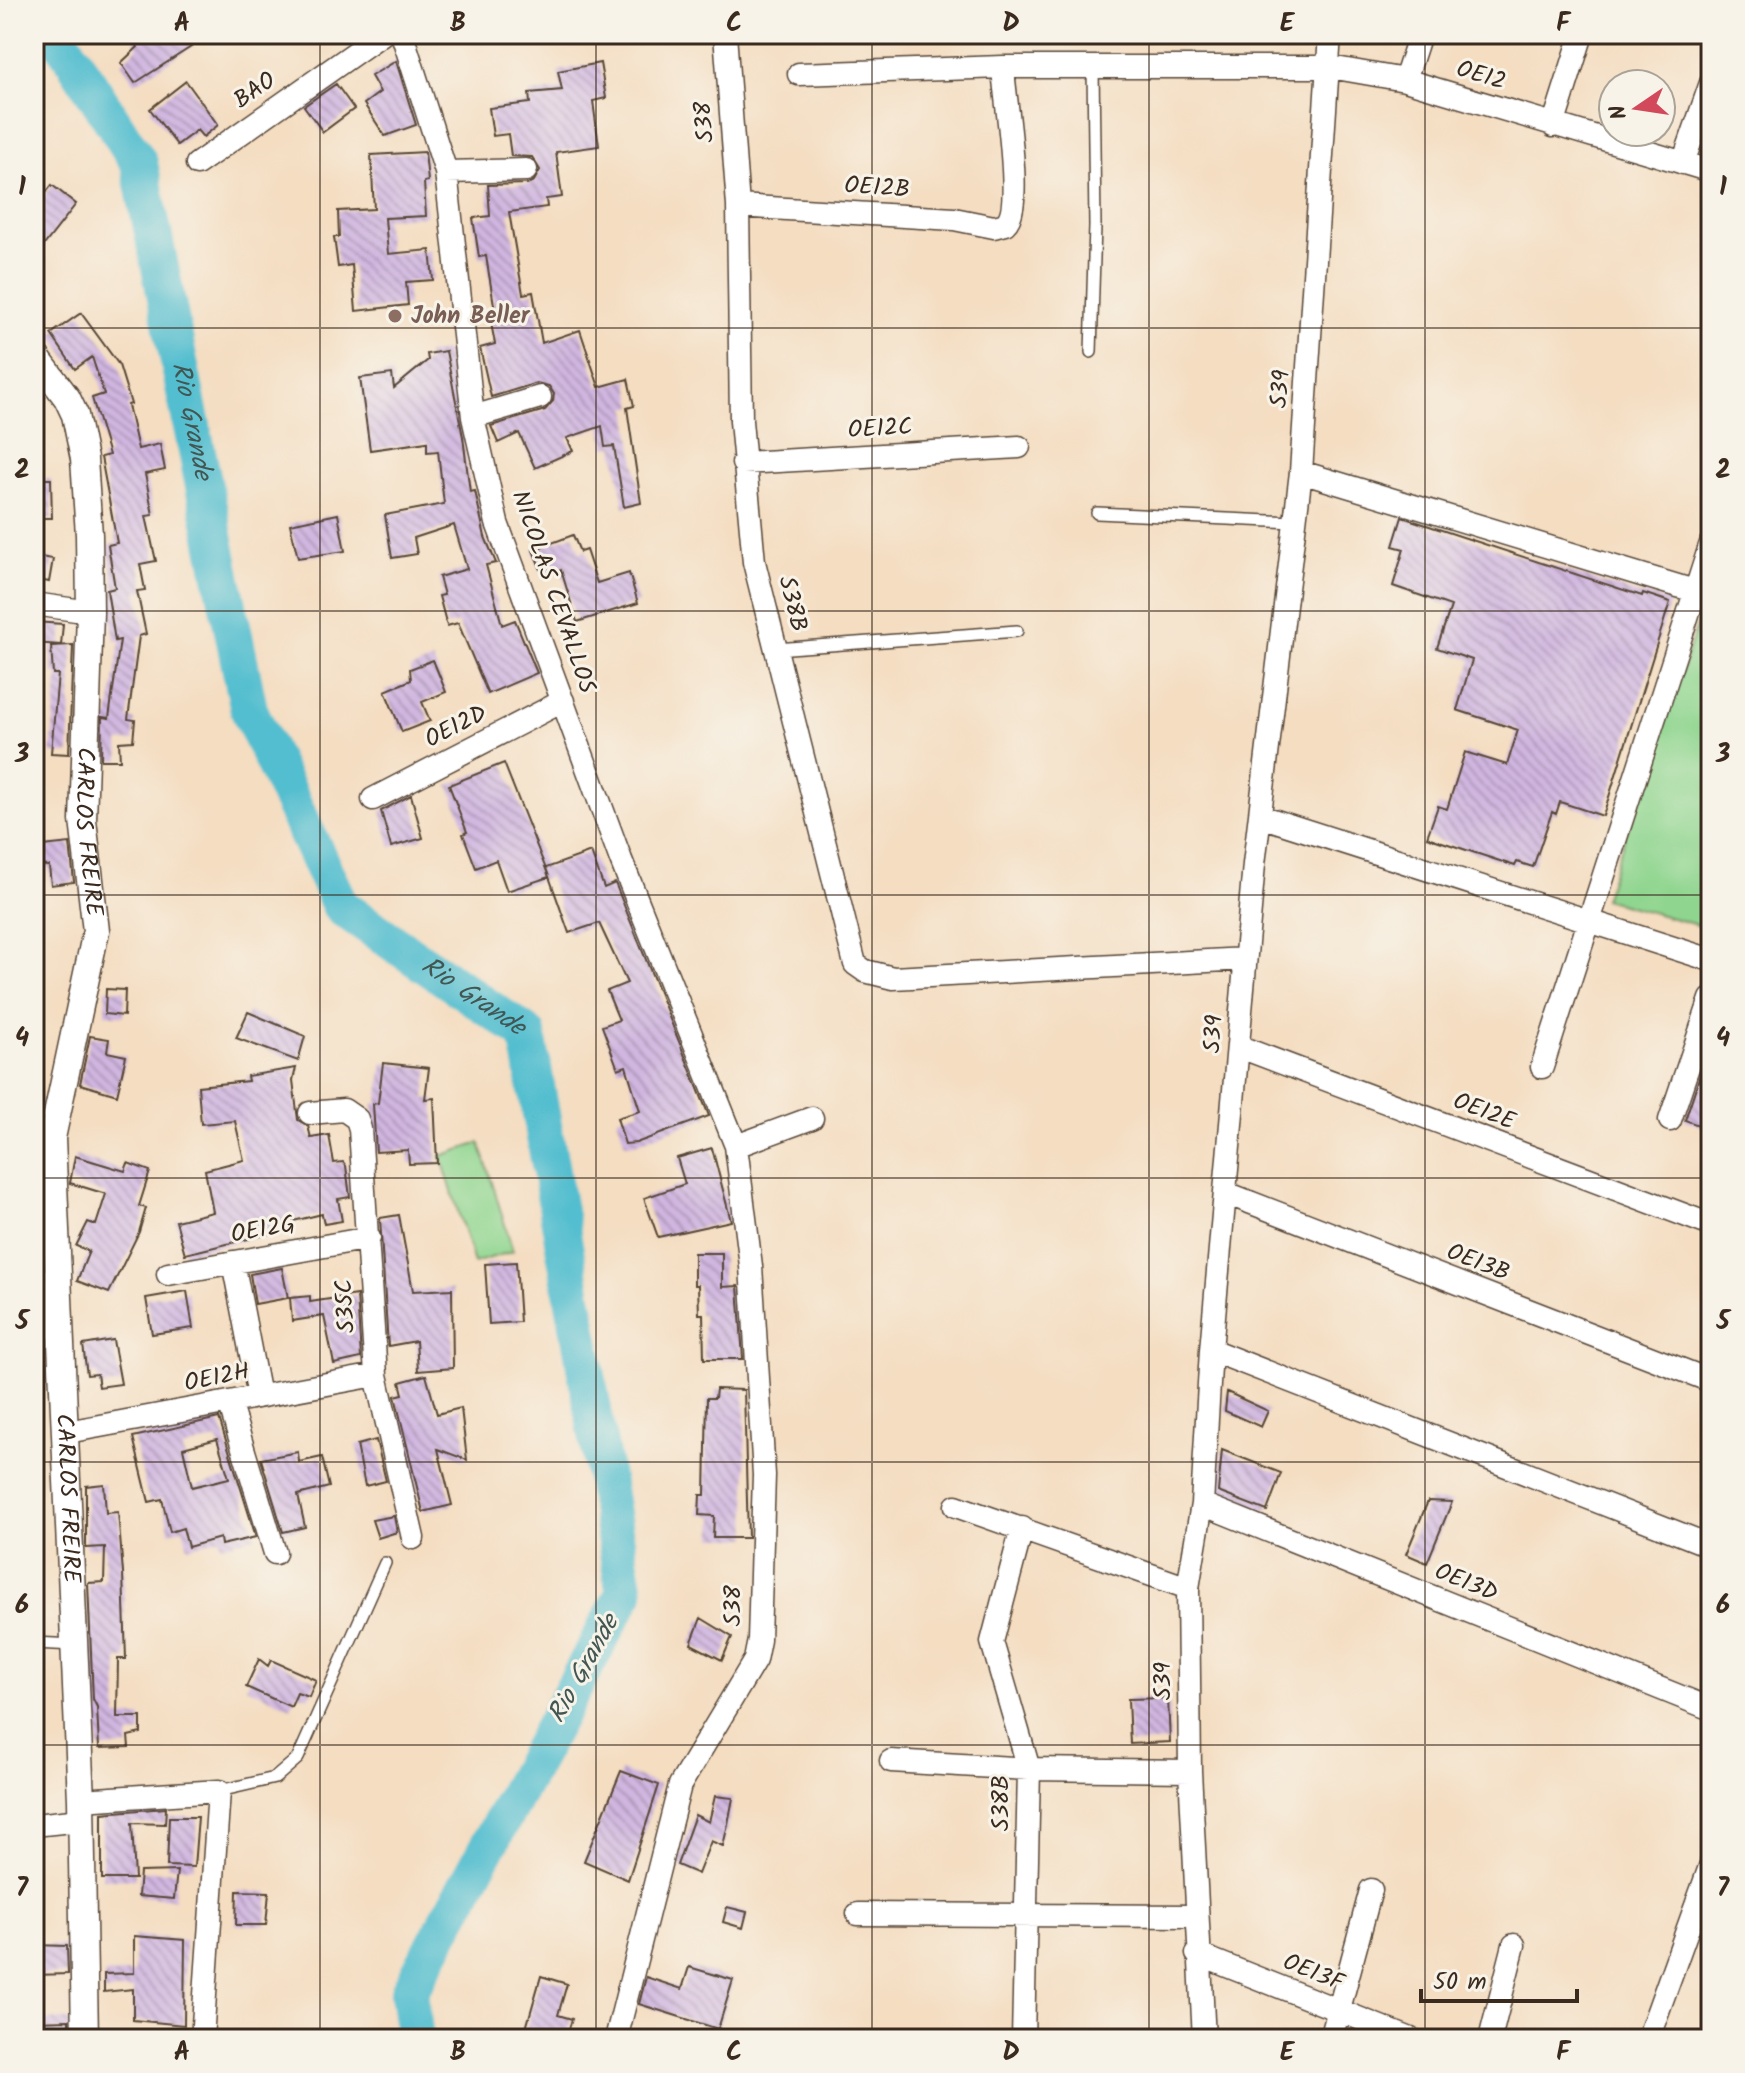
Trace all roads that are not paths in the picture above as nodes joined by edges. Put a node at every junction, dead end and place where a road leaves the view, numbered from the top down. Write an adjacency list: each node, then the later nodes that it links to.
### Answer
1 (382, 34): 15 (street, BAO)
2 (402, 34): 18 (street, NICOLAS CEVALLOS)
3 (725, 34): 19 (street, S38)
4 (1330, 34): 9 (street, S39)
5 (1420, 34): 11 (street)
6 (1582, 34): 13 (street)
7 (1003, 67): 8 (street, OE12); 10 (street, OE12); 19 (street, OE12B)
8 (1093, 67): 9 (street, OE12); 20 (lane)
9 (1330, 67): 11 (street, OE12); 26 (street, S39)
10 (799, 74)
11 (1405, 80): 13 (street, OE12)
12 (1710, 88): 14 (street)
13 (1553, 126): 14 (street, OE12)
14 (1683, 163): 17 (street, OE12)
15 (197, 164)
16 (526, 170): 18 (street)
17 (1711, 171)
18 (446, 172): 23 (street, NICOLAS CEVALLOS)
19 (738, 206): 25 (street, S38B)
20 (1091, 352)
21 (34, 354): 32 (street, CARLOS FREIRE)
22 (540, 397): 23 (street)
23 (473, 417): 35 (street, NICOLAS CEVALLOS)
24 (1019, 447): 25 (street, OE12C)
25 (743, 463): 34 (street, S38B)
26 (1301, 472): 28 (street, S39); 30 (street)
27 (1097, 513): 28 (lane)
28 (1294, 522): 37 (street, S39)
29 (1711, 543): 30 (street)
30 (1702, 594): 38 (street)
31 (34, 604): 32 (street)
32 (90, 612): 58 (street, CARLOS FREIRE)
33 (1017, 631): 34 (lane)
34 (776, 649): 39 (street, S38B)
35 (563, 701): 36 (street, OE12D); 47 (street, NICOLAS CEVALLOS)
36 (373, 799)
37 (1260, 816): 38 (street); 39 (street, S39)
38 (1589, 920): 40 (street); 43 (street)
39 (1245, 959): 42 (street, S39)
40 (1711, 960)
41 (1711, 999): 46 (street)
42 (1240, 1047): 48 (street, S39); 49 (street, OE12E)
43 (1542, 1067)
44 (310, 1113): 50 (street, S35C)
45 (812, 1118): 47 (street)
46 (1670, 1120)
47 (736, 1146): 86 (street, S38)
48 (1226, 1193): 53 (street, S39); 55 (street, OE13B)
49 (1711, 1225)
50 (369, 1238): 51 (street, OE12G); 54 (street, S35C)
51 (233, 1262): 52 (street, OE12G); 56 (street)
52 (168, 1274)
53 (1211, 1350): 59 (street, S39); 63 (street)
54 (376, 1375): 56 (street, OE12H); 62 (street, S35C)
55 (1711, 1381)
56 (259, 1396): 57 (street, OE12H)
57 (229, 1402): 58 (street, OE12H); 64 (street)
58 (67, 1432): 68 (street, CARLOS FREIRE)
59 (1202, 1504): 66 (street, S39); 69 (street, OE13D)
60 (956, 1506): 61 (street)
61 (1022, 1528): 66 (street); 71 (street, S38B)
62 (413, 1538)
63 (1711, 1546)
64 (275, 1553)
65 (385, 1563): 73 (lane)
66 (1188, 1588): 72 (street, S39)
67 (34, 1643): 68 (lane)
68 (75, 1645): 74 (street, CARLOS FREIRE)
69 (1711, 1709)
70 (891, 1761): 71 (street)
71 (1029, 1769): 72 (street); 80 (street, S38B)
72 (1190, 1771): 79 (street, S39)
73 (219, 1791): 74 (street); 85 (street)
74 (81, 1810): 75 (street); 84 (street, CARLOS FREIRE)
75 (34, 1825)
76 (1711, 1864): 92 (street)
77 (1371, 1890): 83 (street)
78 (858, 1914): 80 (street)
79 (1195, 1916): 80 (street); 82 (street, S39)
80 (1026, 1917): 87 (street, S38B)
81 (1514, 1945): 91 (street)
82 (1197, 1954): 83 (street, OE13F); 88 (street, S39)
83 (1338, 2011): 89 (street); 90 (street, OE13F)
84 (85, 2039)
85 (202, 2039)
86 (616, 2039)
87 (1023, 2039)
88 (1204, 2039)
89 (1331, 2039)
90 (1411, 2039)
91 (1490, 2039)
92 (1648, 2039)

